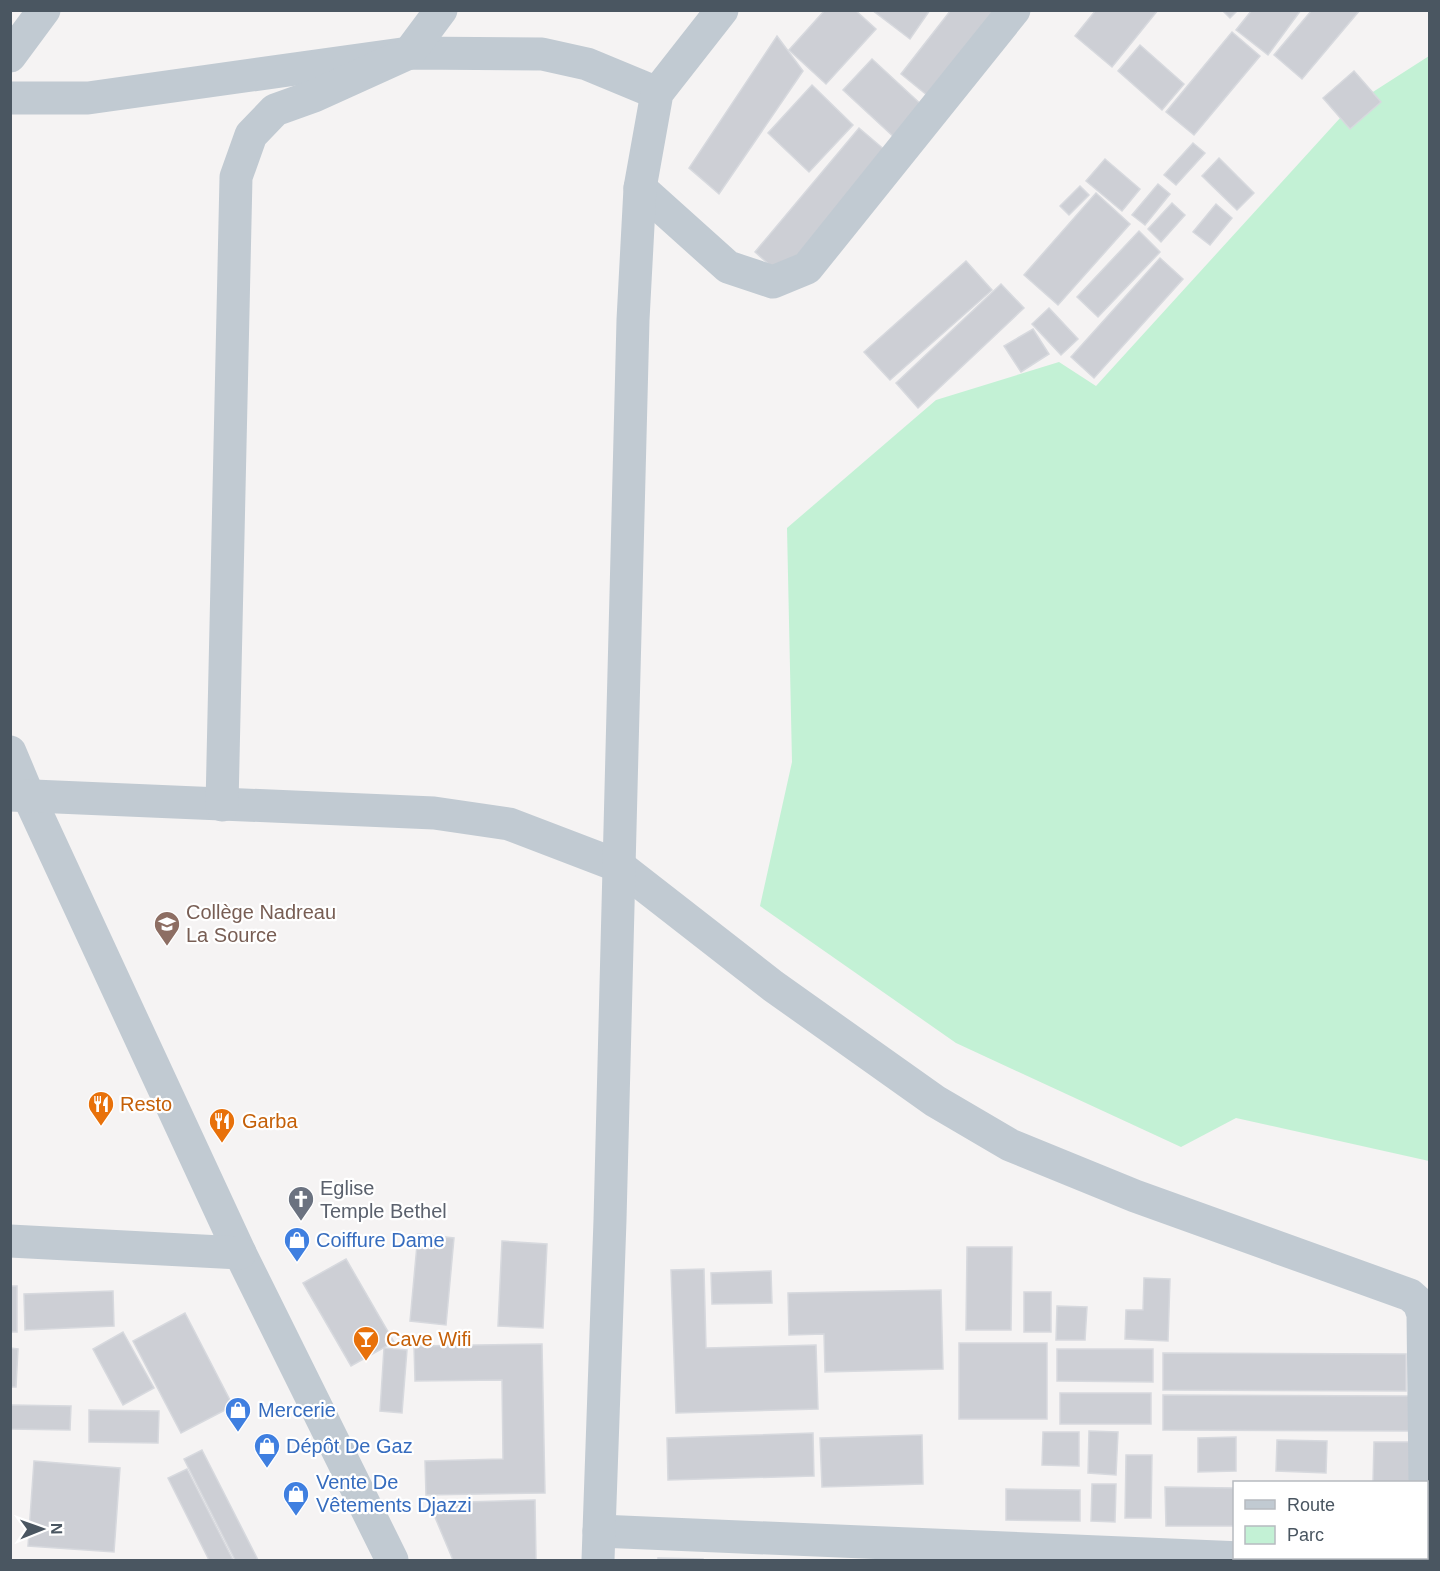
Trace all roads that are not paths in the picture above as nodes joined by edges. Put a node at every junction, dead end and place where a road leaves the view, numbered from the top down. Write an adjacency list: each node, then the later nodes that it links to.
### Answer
1 (44, 10): 6 (street)
2 (441, 10): 5 (street)
3 (722, 10): 7 (street)
4 (1014, 10): 9 (street)
5 (409, 53): 7 (street); 8 (street); 12 (street)
6 (10, 56)
7 (657, 93): 9 (street)
8 (10, 98)
9 (640, 188): 13 (street)
10 (10, 752): 11 (street)
11 (19, 795): 12 (street); 15 (street)
12 (222, 805): 13 (street)
13 (619, 866): 16 (street); 18 (street)
14 (10, 1241): 15 (street)
15 (240, 1253): 21 (street)
16 (1427, 1392): 17 (street)
17 (1425, 1481)
18 (598, 1546): 19 (street)
19 (1233, 1559)
20 (1242, 1559): 22 (street)
21 (392, 1560)
22 (1292, 1560)

